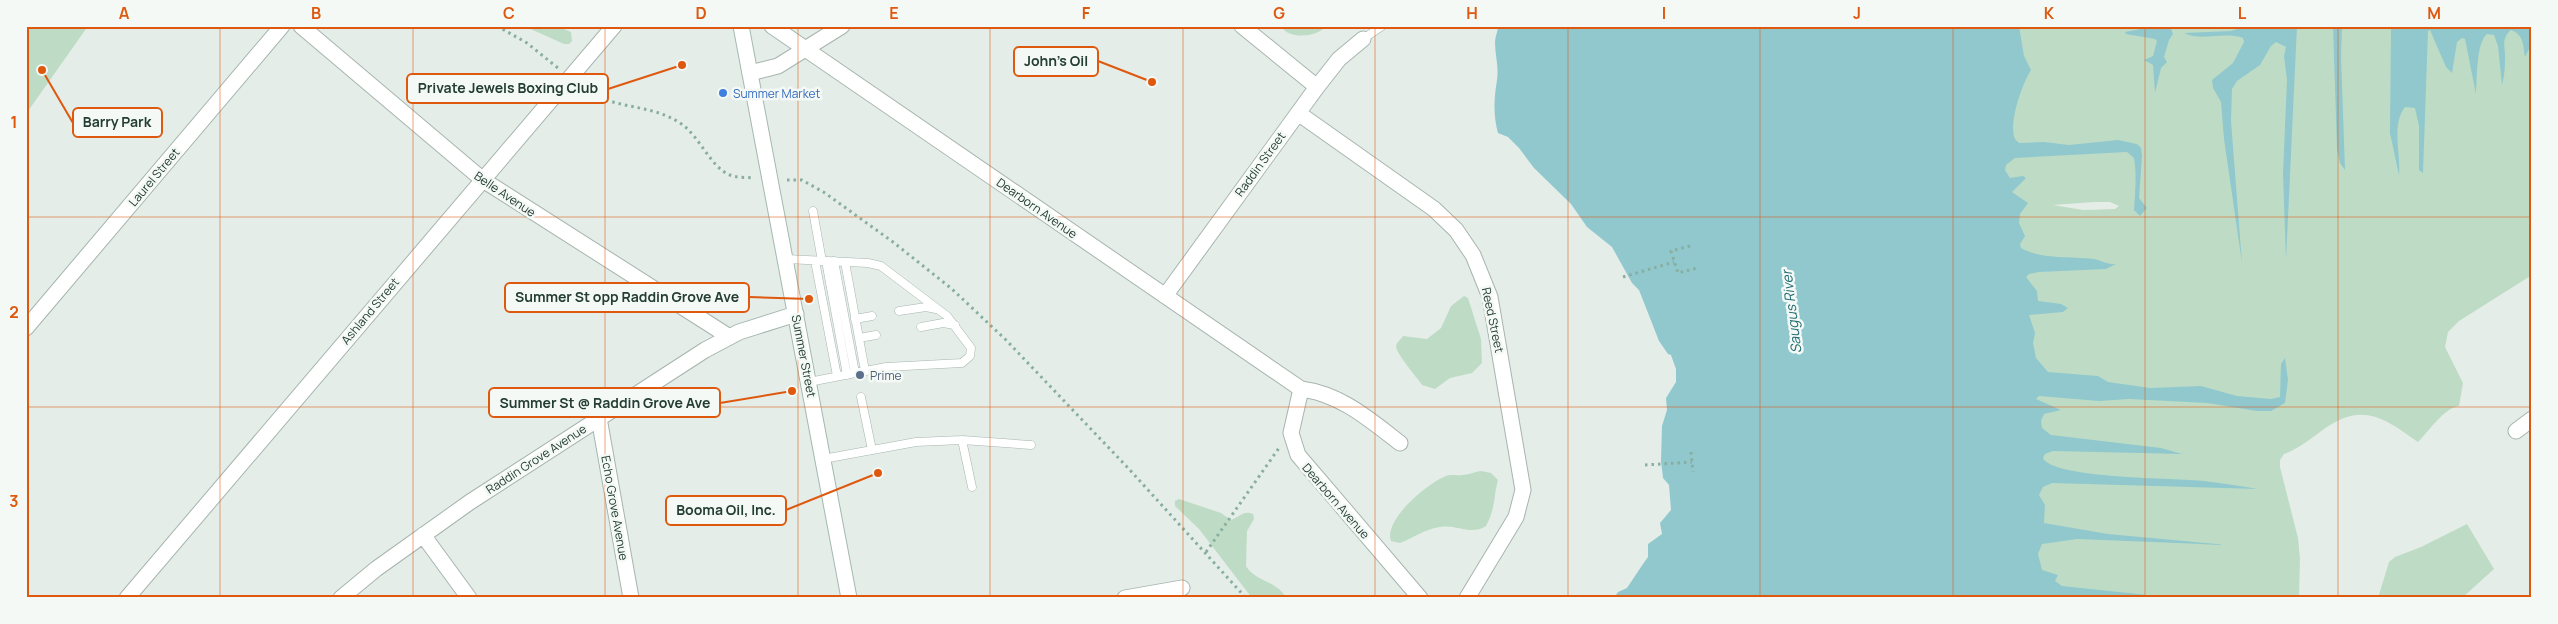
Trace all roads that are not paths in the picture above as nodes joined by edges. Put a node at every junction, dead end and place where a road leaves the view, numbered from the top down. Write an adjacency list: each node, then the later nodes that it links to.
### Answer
1 (282, 26): 27 (street, Laurel Street)
2 (301, 26): 14 (street, Belle Avenue)
3 (614, 26): 14 (street, Ashland Street)
4 (742, 26): 11 (street, Summer Street)
5 (772, 26): 10 (street, Dearborn Avenue)
6 (842, 26): 10 (street)
7 (1242, 26): 12 (street)
8 (1382, 26): 9 (lane)
9 (1363, 39): 12 (street, Raddin Street)
10 (806, 49): 11 (street); 19 (street, Dearborn Avenue)
11 (750, 73): 16 (street, Summer Street)
12 (1317, 87): 13 (street, Raddin Street)
13 (1298, 113): 19 (street, Raddin Street); 55 (street, Reed Street)
14 (483, 180): 29 (street, Belle Avenue); 48 (street, Ashland Street)
15 (813, 211): 17 (lane)
16 (786, 259): 17 (lane); 22 (street, Summer Street)
17 (824, 261): 18 (lane); 32 (lane); 33 (lane)
18 (845, 262): 21 (lane); 24 (lane)
19 (1165, 296): 35 (street, Dearborn Avenue)
20 (899, 311): 21 (lane)
21 (944, 313): 26 (lane)
22 (796, 314): 29 (street, Raddin Grove Avenue); 34 (street, Summer Street)
23 (872, 316): 24 (lane)
24 (855, 319): 30 (lane)
25 (921, 327): 26 (lane)
26 (957, 327): 31 (lane)
27 (26, 328)
28 (876, 335): 30 (lane)
29 (728, 336): 37 (street, Raddin Grove Avenue)
30 (859, 338): 31 (lane)
31 (865, 371): 32 (lane)
32 (851, 374): 33 (lane)
33 (837, 376): 34 (lane)
34 (809, 382): 44 (street, Summer Street)
35 (1301, 390): 41 (street, Dearborn Avenue); 54 (street, Dearborn Avenue)
36 (860, 397): 43 (lane)
37 (599, 418): 46 (street, Raddin Grove Avenue); 51 (street, Echo Grove Avenue)
38 (2532, 419): 39 (street)
39 (2516, 431)
40 (962, 440): 42 (lane); 43 (lane); 45 (lane)
41 (1400, 444)
42 (1032, 445)
43 (872, 450): 44 (lane)
44 (823, 459): 52 (street, Summer Street)
45 (972, 488)
46 (423, 535): 49 (street, Raddin Grove Avenue); 50 (street)
47 (1182, 588): 53 (street)
48 (127, 598)
49 (341, 598)
50 (469, 598)
51 (631, 598)
52 (849, 598)
53 (1125, 598)
54 (1420, 598)
55 (1467, 598)

